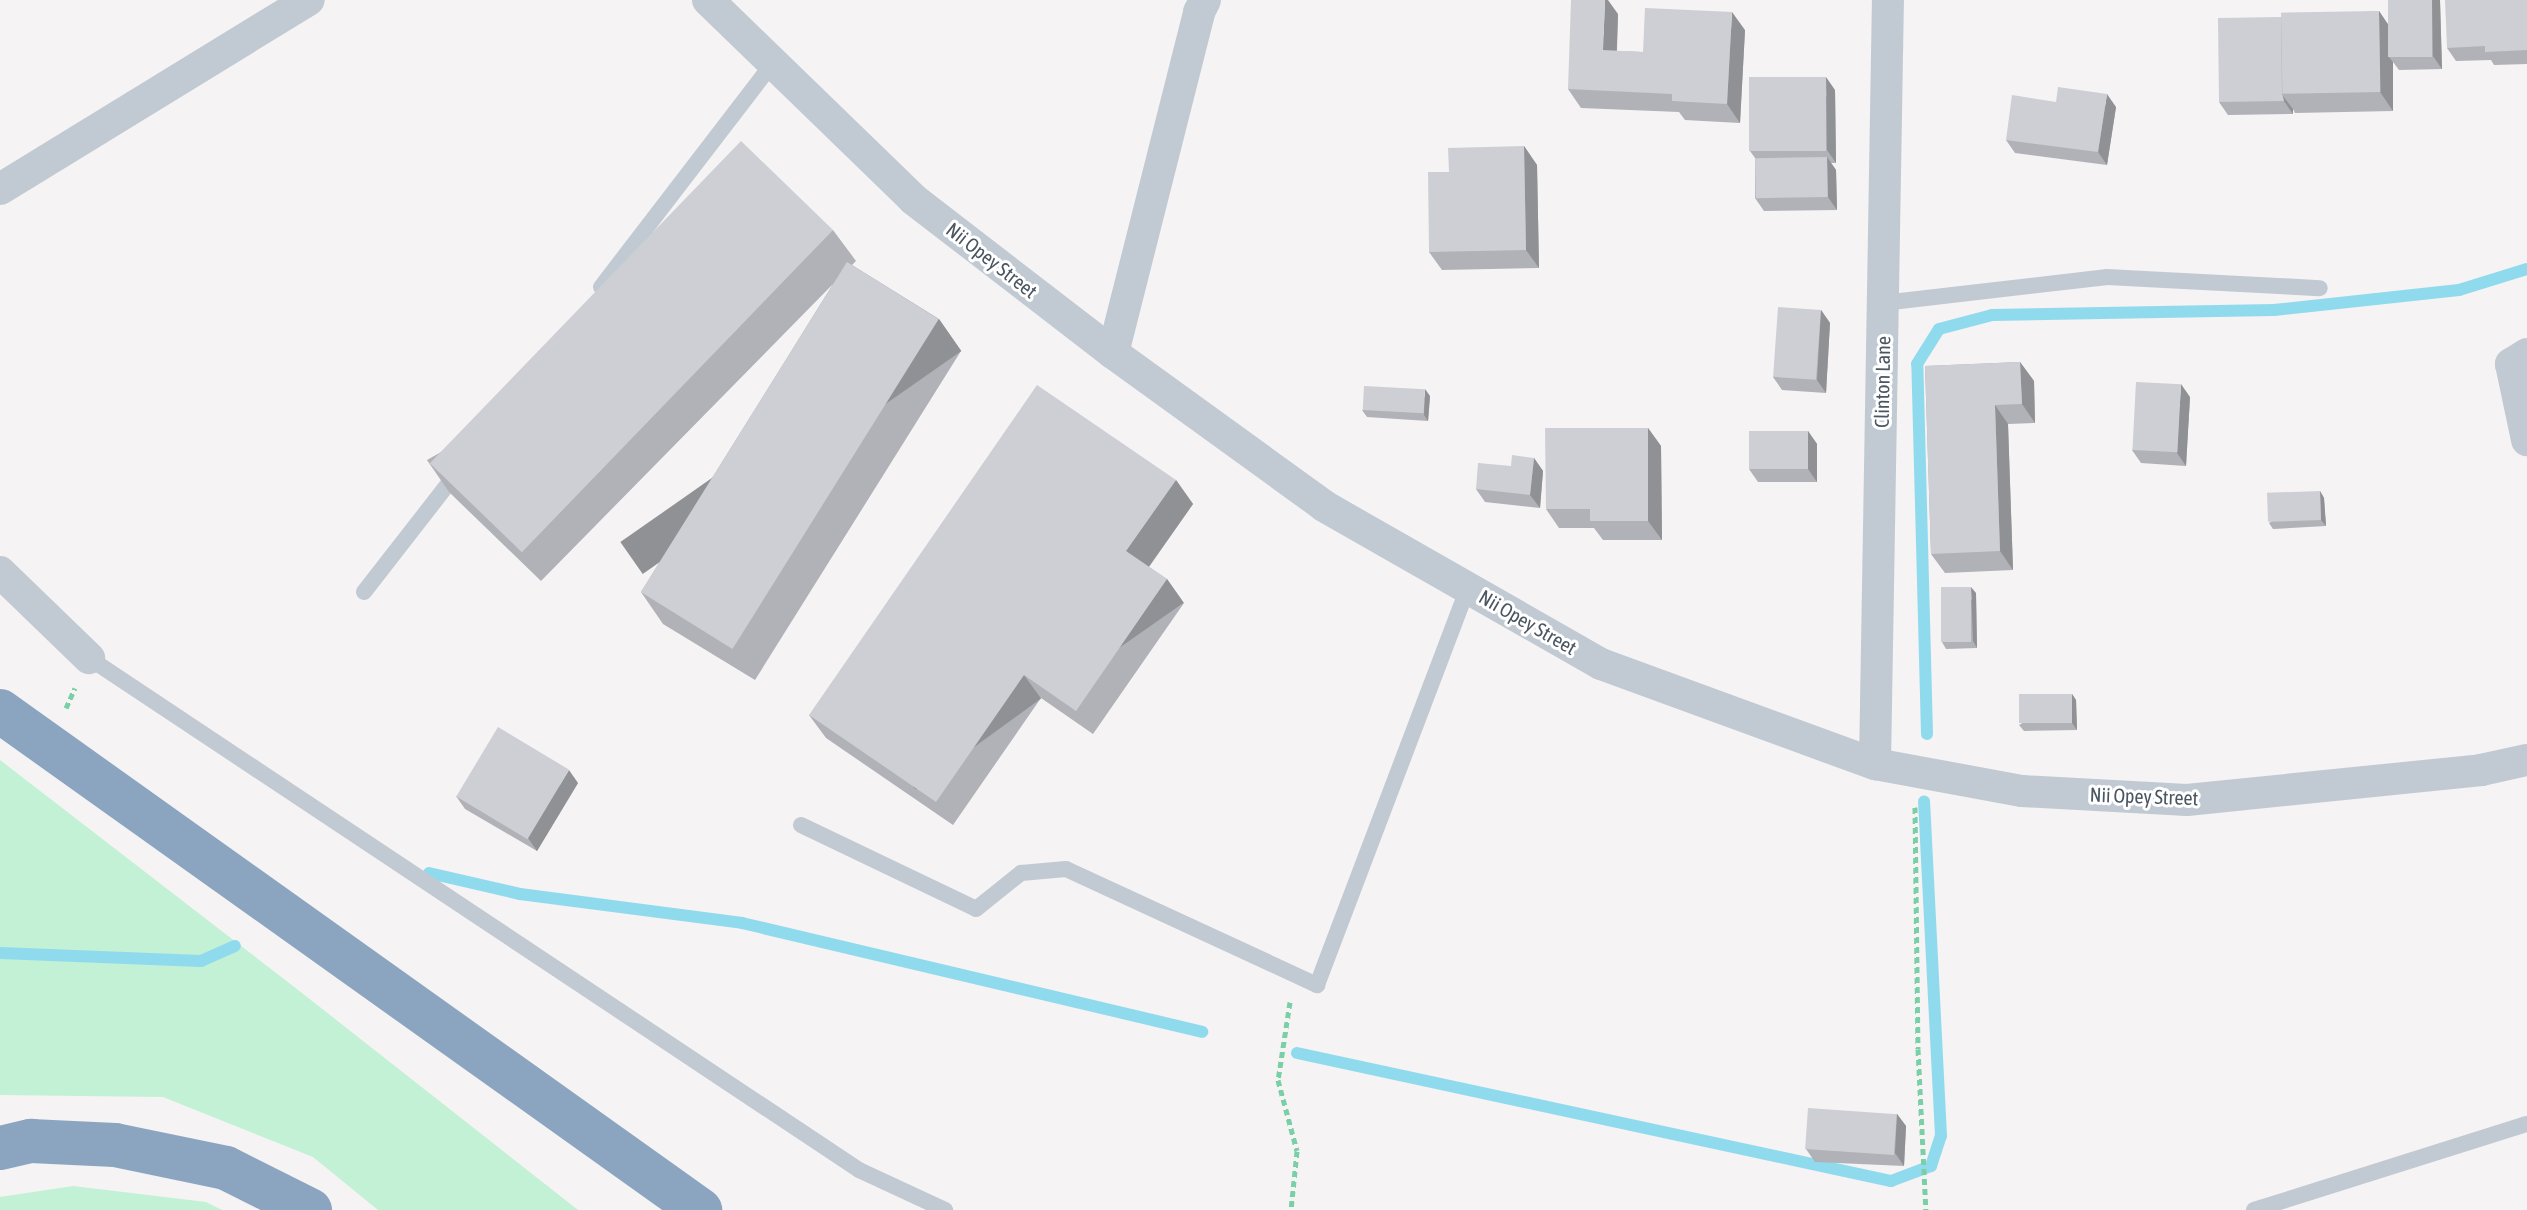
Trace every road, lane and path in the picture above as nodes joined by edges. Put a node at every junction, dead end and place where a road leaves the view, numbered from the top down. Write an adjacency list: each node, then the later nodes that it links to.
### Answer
1 (309, 0): 6 (street)
2 (708, 0): 5 (street, Nii Opey Street)
3 (1205, 0): 10 (street)
4 (1888, 0): 9 (street, Clinton Lane)
5 (773, 63): 8 (lane); 10 (street, Nii Opey Street)
6 (0, 189)
7 (2320, 288): 9 (lane)
8 (588, 303)
9 (1883, 303): 21 (street, Clinton Lane)
10 (1113, 353): 15 (street, Nii Opey Street)
11 (2527, 354): 12 (street)
12 (2527, 440)
13 (471, 454): 16 (lane)
14 (0, 572): 17 (street)
15 (1468, 588): 21 (street, Nii Opey Street); 24 (lane)
16 (364, 592)
17 (89, 658): 19 (path); 29 (lane)
18 (0, 711): 19 (highway)
19 (49, 745): 28 (highway)
20 (2527, 760): 22 (street, Nii Opey Street)
21 (1875, 764): 22 (street, Nii Opey Street)
22 (1915, 771): 31 (path)
23 (801, 825): 24 (lane)
24 (1293, 974): 30 (path)
25 (2527, 1124): 32 (lane)
26 (0, 1148): 27 (highway)
27 (310, 1210)
28 (700, 1210)
29 (945, 1210)
30 (1291, 1210)
31 (1926, 1210)
32 (2254, 1210)

